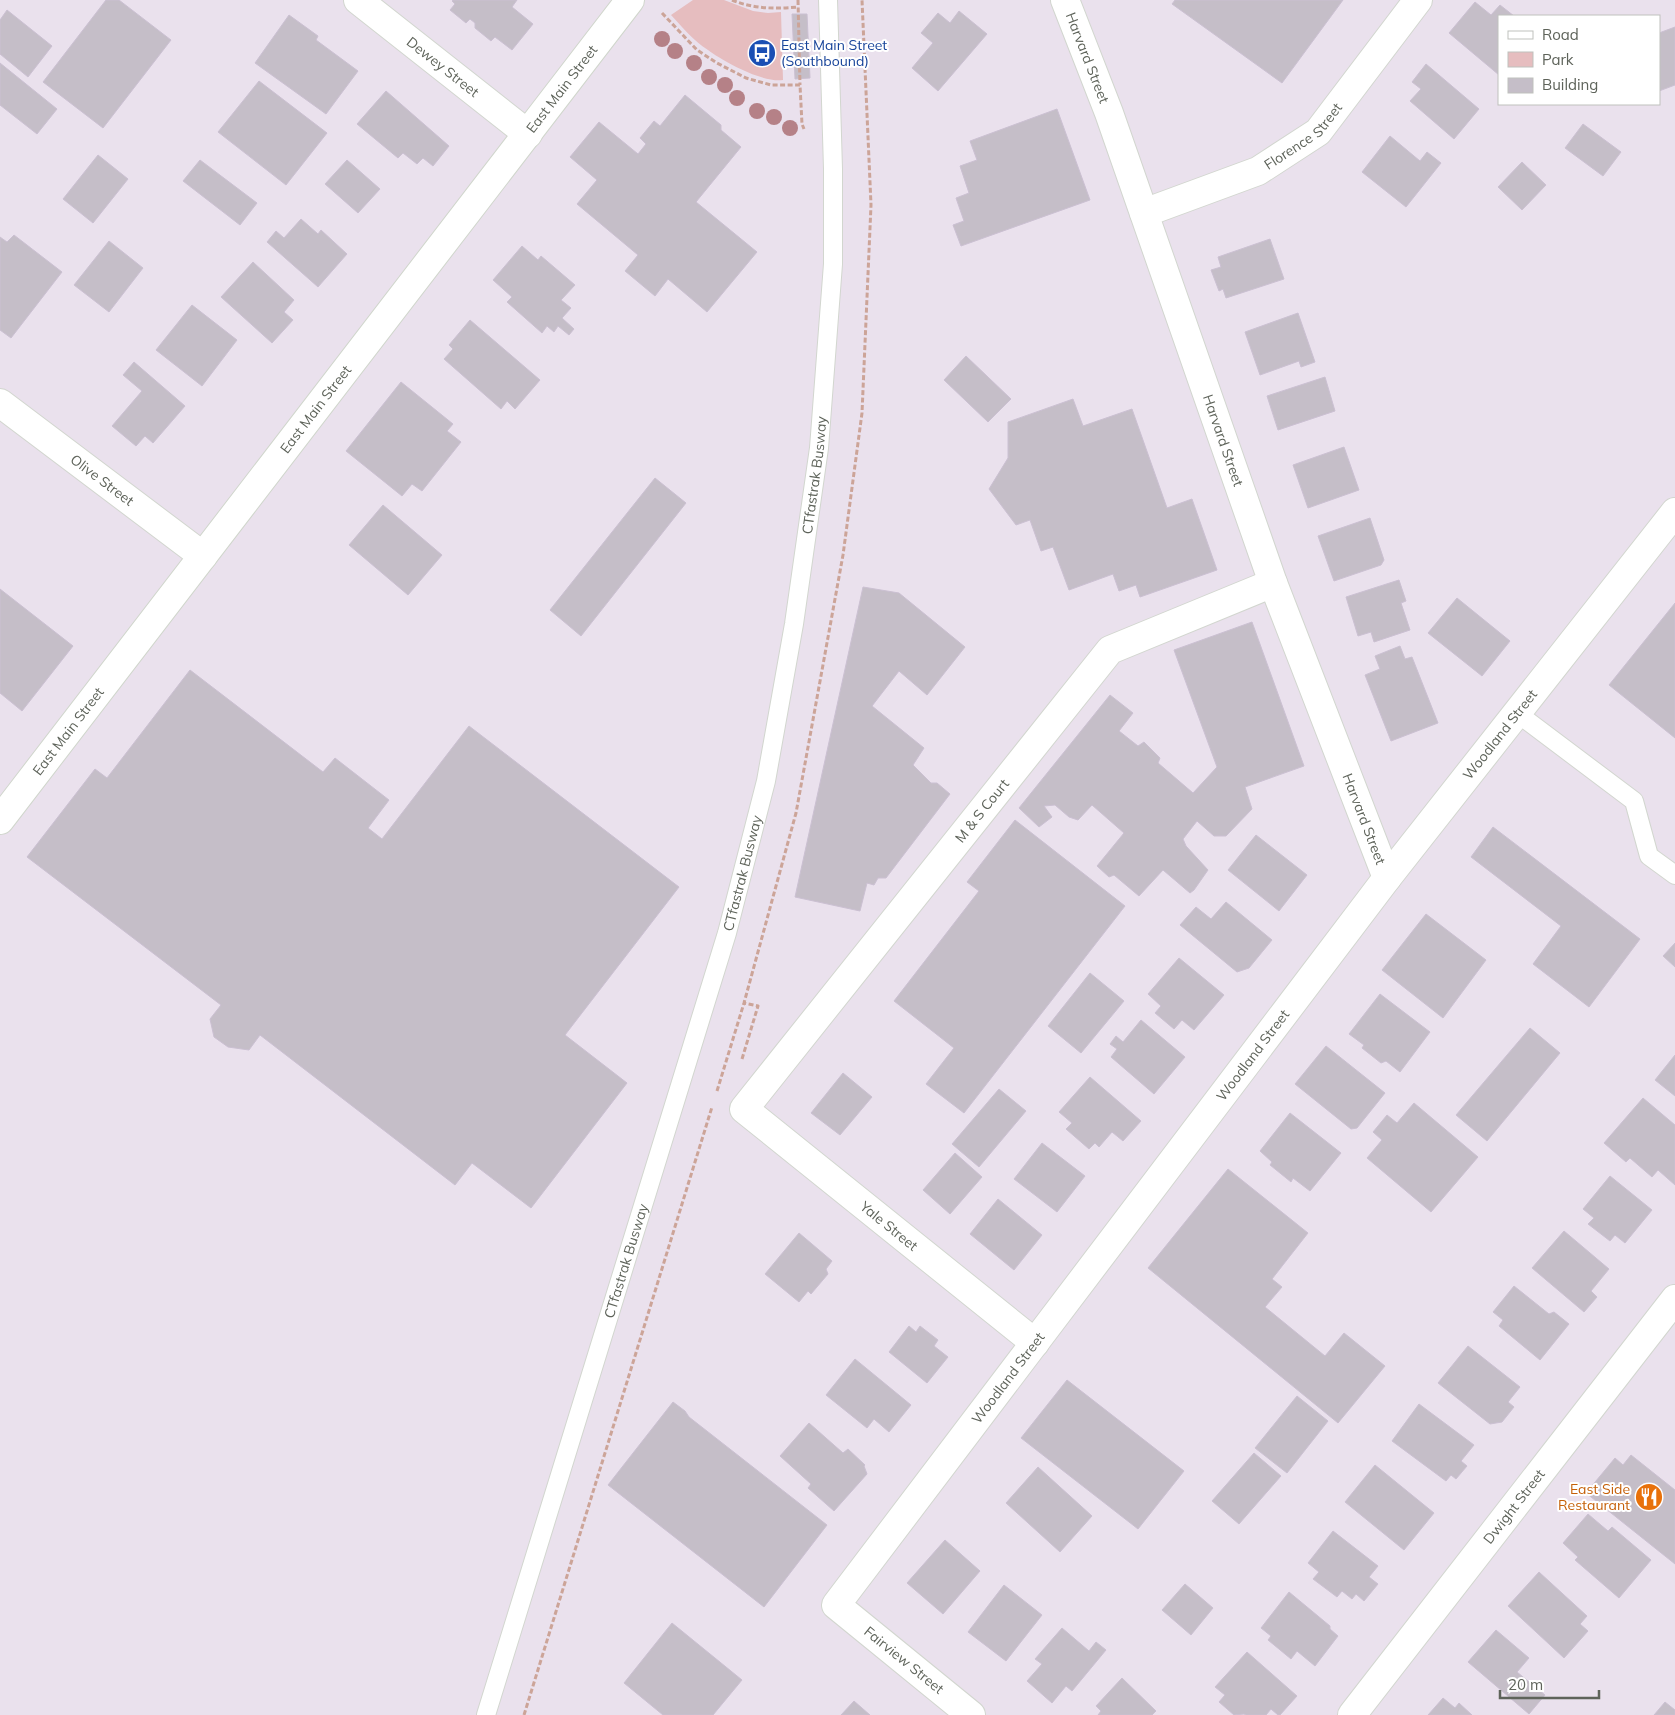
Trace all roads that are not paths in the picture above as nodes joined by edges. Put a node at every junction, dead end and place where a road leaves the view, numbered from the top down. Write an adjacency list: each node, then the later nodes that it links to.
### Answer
1 (358, 0): 6 (street, Dewey Street)
2 (630, 0): 6 (street, East Main Street)
3 (828, 0): 20 (lane, CTfastrak Busway)
4 (1065, 0): 7 (street, Harvard Street)
5 (1418, 0): 7 (street, Florence Street)
6 (528, 134): 10 (street, East Main Street)
7 (1144, 213): 11 (street, Harvard Street)
8 (0, 403): 10 (street, Olive Street)
9 (1675, 512): 12 (street, Woodland Street)
10 (203, 556): 13 (street, East Main Street)
11 (1273, 583): 15 (street, Harvard Street); 16 (street, M & S Court)
12 (1517, 713): 14 (lane); 15 (street, Woodland Street)
13 (0, 820)
14 (1675, 875)
15 (1387, 878): 18 (street, Woodland Street)
16 (751, 1101): 18 (street, Yale Street)
17 (1675, 1299): 22 (street, Dwight Street)
18 (1035, 1343): 19 (street, Woodland Street)
19 (836, 1605): 21 (street, Fairview Street)
20 (486, 1715)
21 (972, 1715)
22 (1352, 1715)

